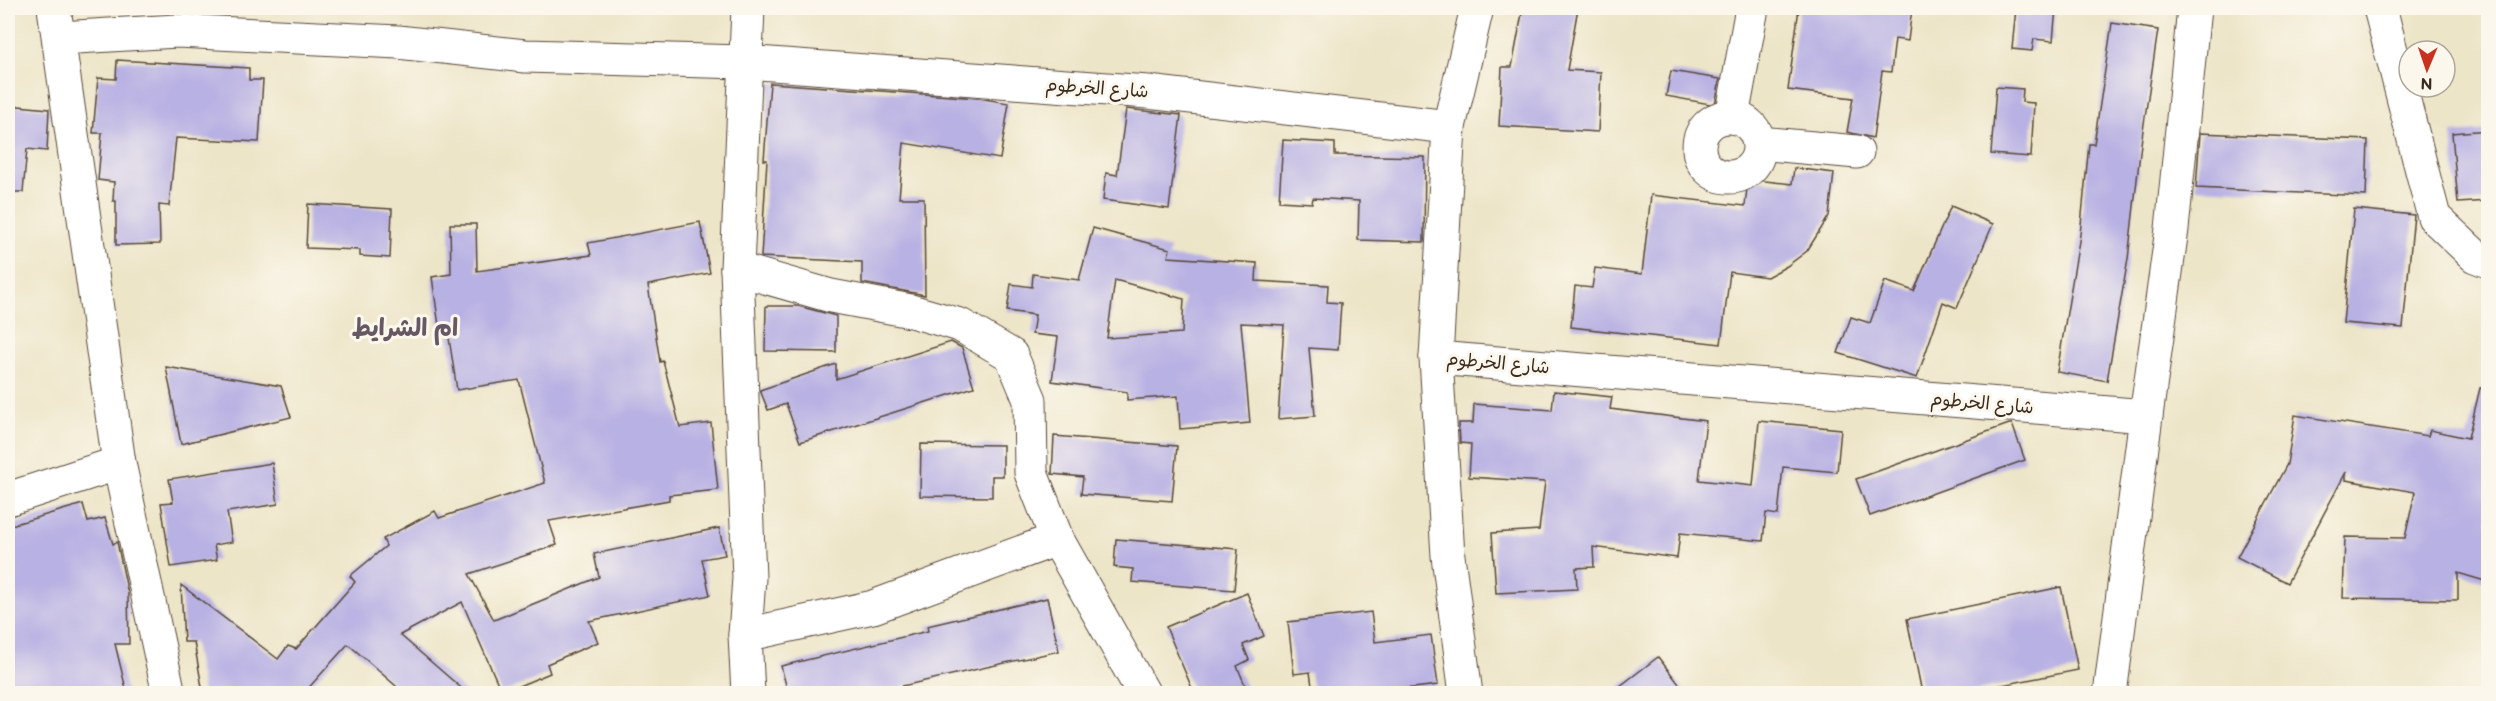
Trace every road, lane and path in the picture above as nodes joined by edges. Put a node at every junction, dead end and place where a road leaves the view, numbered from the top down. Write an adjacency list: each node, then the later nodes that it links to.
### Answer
1 (748, 8): 7 (street)
2 (1477, 8): 9 (street)
3 (1752, 8): 8 (street)
4 (2194, 8): 15 (street)
5 (2380, 8): 12 (street)
6 (57, 23): 7 (street, شارع الخرطوم); 16 (street)
7 (744, 62): 9 (street, شارع الخرطوم); 13 (street)
8 (1732, 117): 10 (street); 10 (street)
9 (1449, 127): 14 (street, شارع الخرطوم)
10 (1759, 143): 11 (street)
11 (1857, 152)
12 (2488, 261)
13 (737, 269): 18 (street); 19 (street)
14 (1436, 358): 15 (street, شارع الخرطوم); 23 (street)
15 (2146, 416): 24 (street)
16 (119, 463): 17 (street); 20 (street)
17 (8, 498)
18 (1057, 539): 19 (street); 22 (street)
19 (745, 635): 21 (street)
20 (169, 693)
21 (748, 693)
22 (1144, 693)
23 (1466, 693)
24 (2110, 693)

